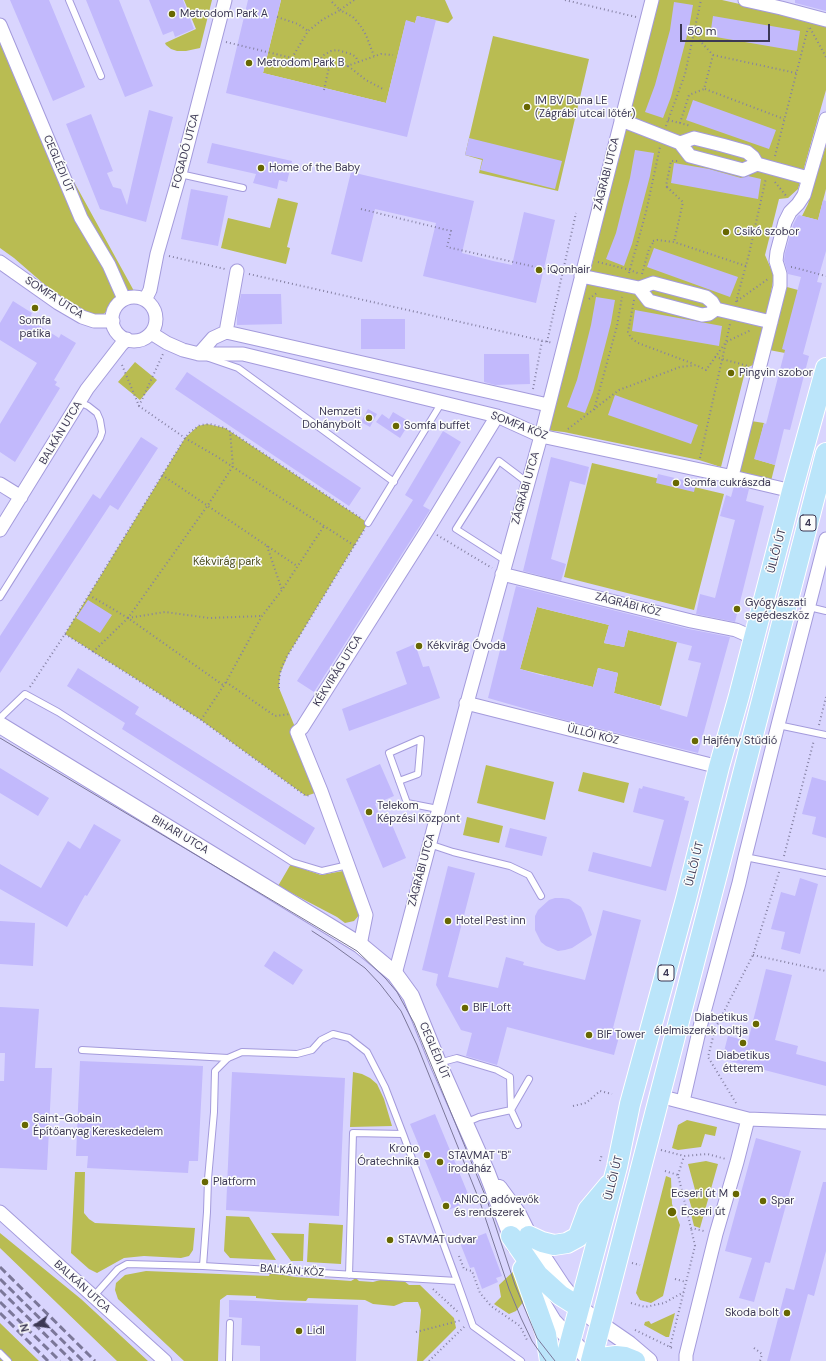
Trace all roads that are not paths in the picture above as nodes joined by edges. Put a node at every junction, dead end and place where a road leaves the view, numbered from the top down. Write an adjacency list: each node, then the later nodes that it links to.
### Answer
1 (69, 0): 8 (lane)
2 (225, 0): 13 (street, FOGADÓ UTCA)
3 (652, 0): 9 (street, ZÁGRÁBI UTCA)
4 (745, 0): 5 (street)
5 (782, 4): 6 (street)
6 (826, 20)
7 (0, 25): 20 (street, CEGLÉDI ÚT)
8 (101, 76)
9 (621, 120): 11 (street); 18 (street, ZÁGRÁBI UTCA)
10 (826, 120): 14 (street)
11 (680, 143): 12 (street); 12 (street)
12 (757, 164): 14 (street)
13 (180, 174): 15 (lane); 21 (street, FOGADÓ UTCA)
14 (808, 178): 24 (street)
15 (243, 188)
16 (0, 262): 23 (street, SOMFA UTCA)
17 (237, 271): 25 (street)
18 (581, 276): 19 (street); 32 (street, ZÁGRÁBI UTCA)
19 (633, 287): 22 (street); 22 (street)
20 (124, 299): 21 (street); 23 (street)
21 (145, 300): 26 (street)
22 (716, 309): 24 (street)
23 (113, 321): 27 (street)
24 (769, 322): 37 (street)
25 (226, 332): 28 (street); 32 (street, SOMFA KÖZ)
26 (151, 333): 27 (street); 28 (street, SOMFA KÖZ)
27 (127, 339): 30 (street, BALKÁN UTCA)
28 (198, 354): 31 (street, SOMFA KÖZ); 38 (lane)
29 (826, 373): 33 (main road, ÜLLŐI ÚT / 4)
30 (79, 402): 42 (street, BALKÁN UTCA); 47 (lane)
31 (442, 402): 34 (street, SOMFA KÖZ); 38 (lane)
32 (548, 405): 35 (street, ZÁGRÁBI UTCA)
33 (821, 406): 41 (main road, ÜLLŐI ÚT / 4)
34 (497, 416): 35 (street, SOMFA KÖZ); 61 (street, KÉKVIRÁG UTCA)
35 (541, 436): 37 (street, SOMFA KÖZ); 39 (street, ZÁGRÁBI UTCA)
36 (826, 453): 70 (main road, ÜLLŐI ÚT / 4)
37 (732, 476): 41 (street, SOMFA KÖZ)
38 (394, 482): 43 (lane)
39 (528, 483): 46 (street, ZÁGRÁBI UTCA); 46 (lane)
40 (0, 484): 42 (street)
41 (792, 491): 50 (main road, ÜLLŐI ÚT / 4)
42 (21, 497): 44 (street, BALKÁN UTCA)
43 (368, 524)
44 (0, 530)
45 (826, 539): 48 (street)
46 (504, 568): 50 (street, ZÁGRÁBI KÖZ); 51 (street, ZÁGRÁBI UTCA)
47 (0, 597)
48 (809, 607): 49 (lane); 54 (street)
49 (826, 611)
50 (754, 638): 56 (main road, ÜLLŐI ÚT / 4)
51 (466, 703): 56 (street, ÜLLŐI KÖZ); 58 (street, ZÁGRÁBI UTCA)
52 (0, 718): 61 (lane)
53 (0, 725): 64 (street, BIHARI UTCA)
54 (778, 726): 55 (lane); 60 (street)
55 (826, 735)
56 (719, 767): 78 (main road, ÜLLŐI ÚT / 4)
57 (399, 781): 57 (lane); 58 (lane)
58 (438, 809): 59 (street, ZÁGRÁBI UTCA)
59 (429, 844): 63 (lane); 65 (street, ZÁGRÁBI UTCA)
60 (745, 857): 62 (lane); 71 (street)
61 (348, 865): 64 (street, KÉKVIRÁG UTCA)
62 (826, 873)
63 (541, 896)
64 (360, 945): 65 (street, CEGLÉDI ÚT)
65 (395, 974): 68 (street, CEGLÉDI ÚT)
66 (82, 1050): 67 (lane)
67 (228, 1058): 77 (lane); 81 (lane)
68 (439, 1065): 72 (lane); 75 (street, CEGLÉDI ÚT)
69 (529, 1079): 72 (lane)
70 (659, 1096): 71 (street); 85 (main road, ÜLLŐI ÚT / 4)
71 (683, 1101): 73 (street)
72 (511, 1110): 75 (lane); 76 (lane)
73 (748, 1119): 74 (street); 101 (street)
74 (826, 1122)
75 (465, 1123): 80 (street, CEGLÉDI ÚT)
76 (518, 1124)
77 (403, 1134): 83 (lane); 84 (lane)
78 (614, 1180): 80 (main road); 87 (main road, ÜLLŐI ÚT / 4)
79 (0, 1212): 86 (street, BALKÁN UTCA)
80 (520, 1236): 82 (street, CEGLÉDI ÚT); 87 (main road)
81 (203, 1266): 83 (lane, BALKÁN KÖZ); 86 (lane, BALKÁN KÖZ)
82 (523, 1269): 90 (street, CEGLÉDI ÚT); 96 (main road)
83 (349, 1275): 84 (lane, BALKÁN KÖZ)
84 (457, 1281): 95 (lane)
85 (611, 1282): 87 (main road); 89 (main road, ÜLLŐI ÚT / 4)
86 (93, 1297): 93 (street, BALKÁN UTCA)
87 (579, 1307): 89 (street); 90 (main road, ÜLLŐI ÚT / 4)
88 (230, 1323): 94 (lane)
89 (600, 1324): 98 (main road, ÜLLŐI ÚT / 4); 100 (street)
90 (571, 1340): 97 (main road, ÜLLŐI ÚT / 4); 98 (street, CEGLÉDI ÚT)
91 (0, 1353): 92 (lane)
92 (8, 1361)
93 (165, 1361)
94 (229, 1361)
95 (521, 1361)
96 (550, 1361)
97 (565, 1361)
98 (591, 1361): 99 (main road)
99 (635, 1361)
100 (649, 1361)
101 (686, 1361)

